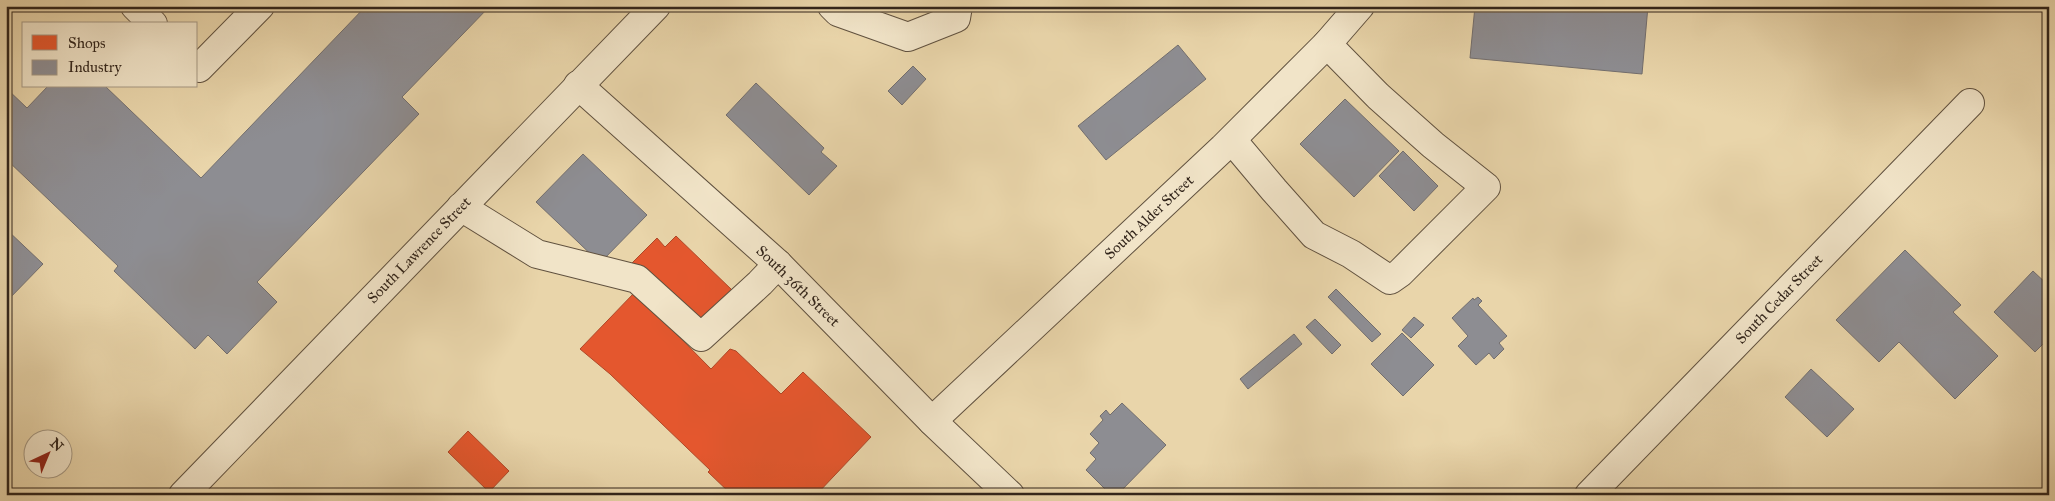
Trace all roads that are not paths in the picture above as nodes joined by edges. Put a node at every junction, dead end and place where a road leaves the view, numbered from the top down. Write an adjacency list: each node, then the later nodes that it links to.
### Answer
1 (135, 6): 7 (street)
2 (260, 6): 9 (street)
3 (656, 6): 10 (street, South Lawrence Street)
4 (832, 6): 5 (street)
5 (958, 6)
6 (1360, 6): 8 (street, South Alder Street)
7 (151, 22)
8 (1327, 44): 12 (street, South Alder Street); 12 (street)
9 (198, 67)
10 (578, 85): 13 (street, South Lawrence Street); 14 (street, South 36th Street)
11 (1970, 103): 18 (street, South Cedar Street)
12 (1232, 140): 15 (street, South Alder Street)
13 (461, 207): 14 (street); 16 (street, South Lawrence Street)
14 (778, 264): 15 (street, South 36th Street)
15 (932, 421): 17 (street, South 36th Street)
16 (183, 495)
17 (1010, 495)
18 (1589, 495)

